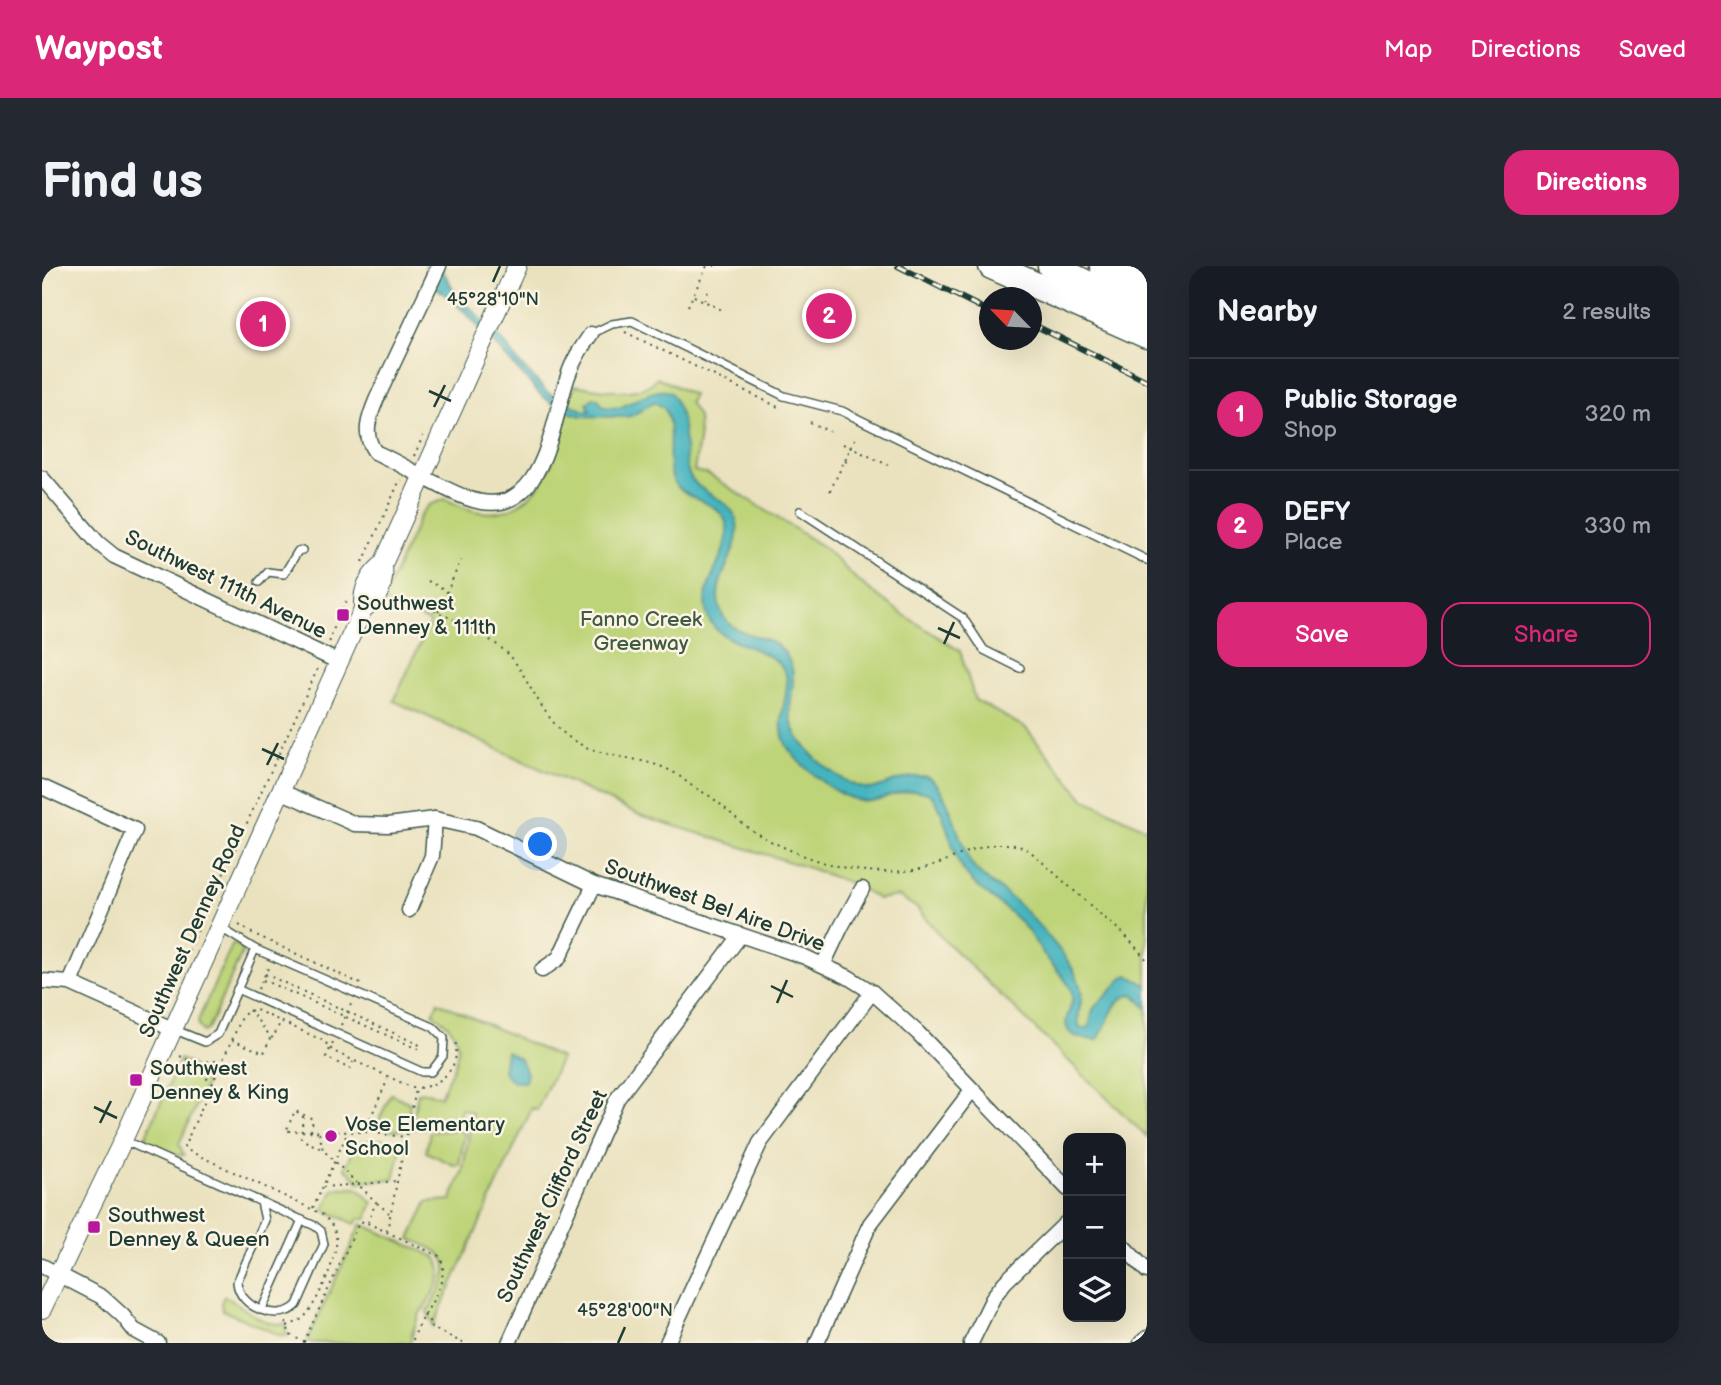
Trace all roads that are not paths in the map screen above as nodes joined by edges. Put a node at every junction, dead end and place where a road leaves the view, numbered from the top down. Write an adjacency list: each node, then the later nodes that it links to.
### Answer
1 (439, 266): 12 (street)
2 (517, 266): 12 (street, Southwest Denney Road)
3 (992, 266): 11 (highway)
4 (1051, 266): 9 (highway)
5 (1103, 266): 8 (highway)
6 (1135, 266): 7 (highway)
7 (1147, 273)
8 (1147, 288)
9 (1147, 314)
10 (592, 334): 12 (street); 16 (lane)
11 (1147, 335)
12 (423, 476): 18 (street, Southwest Denney Road)
13 (42, 478): 18 (street, Southwest 111th Avenue)
14 (800, 511): 19 (lane)
15 (302, 550): 17 (lane)
16 (1147, 560)
17 (259, 582)
18 (331, 658): 21 (street, Southwest Denney Road)
19 (1020, 668)
20 (42, 787): 32 (street)
21 (280, 791): 22 (street, Southwest Bel Aire Drive); 26 (street, Southwest Denney Road)
22 (435, 819): 23 (street, Southwest Bel Aire Drive); 25 (street)
23 (594, 885): 27 (street, Southwest Bel Aire Drive); 30 (street)
24 (862, 889): 29 (street)
25 (409, 910)
26 (219, 926): 28 (lane); 35 (street, Southwest Denney Road)
27 (740, 936): 29 (street, Southwest Bel Aire Drive); 51 (street, Southwest Clifford Street)
28 (255, 949): 33 (lane); 33 (lane)
29 (823, 965): 34 (street, Southwest Bel Aire Drive)
30 (542, 970)
31 (42, 981): 32 (street)
32 (70, 983): 35 (street)
33 (237, 989): 35 (lane)
34 (872, 992): 36 (street, Southwest Bel Aire Drive); 52 (street)
35 (172, 1029): 37 (street, Southwest Denney Road)
36 (972, 1090): 38 (street, Southwest Bel Aire Drive); 53 (street)
37 (123, 1140): 39 (lane); 43 (street, Southwest Denney Road)
38 (1063, 1184)
39 (261, 1202): 40 (lane); 46 (lane)
40 (302, 1220): 46 (lane); 46 (lane)
41 (1063, 1227): 54 (street)
42 (1126, 1249): 44 (street)
43 (50, 1270): 45 (street, Southwest Denney Road); 47 (street)
44 (1147, 1271)
45 (42, 1309)
46 (262, 1309)
47 (134, 1331): 49 (street); 50 (street)
48 (1147, 1338): 55 (street)
49 (123, 1343)
50 (158, 1343)
51 (509, 1343)
52 (667, 1343)
53 (817, 1343)
54 (971, 1343)
55 (1142, 1343)

